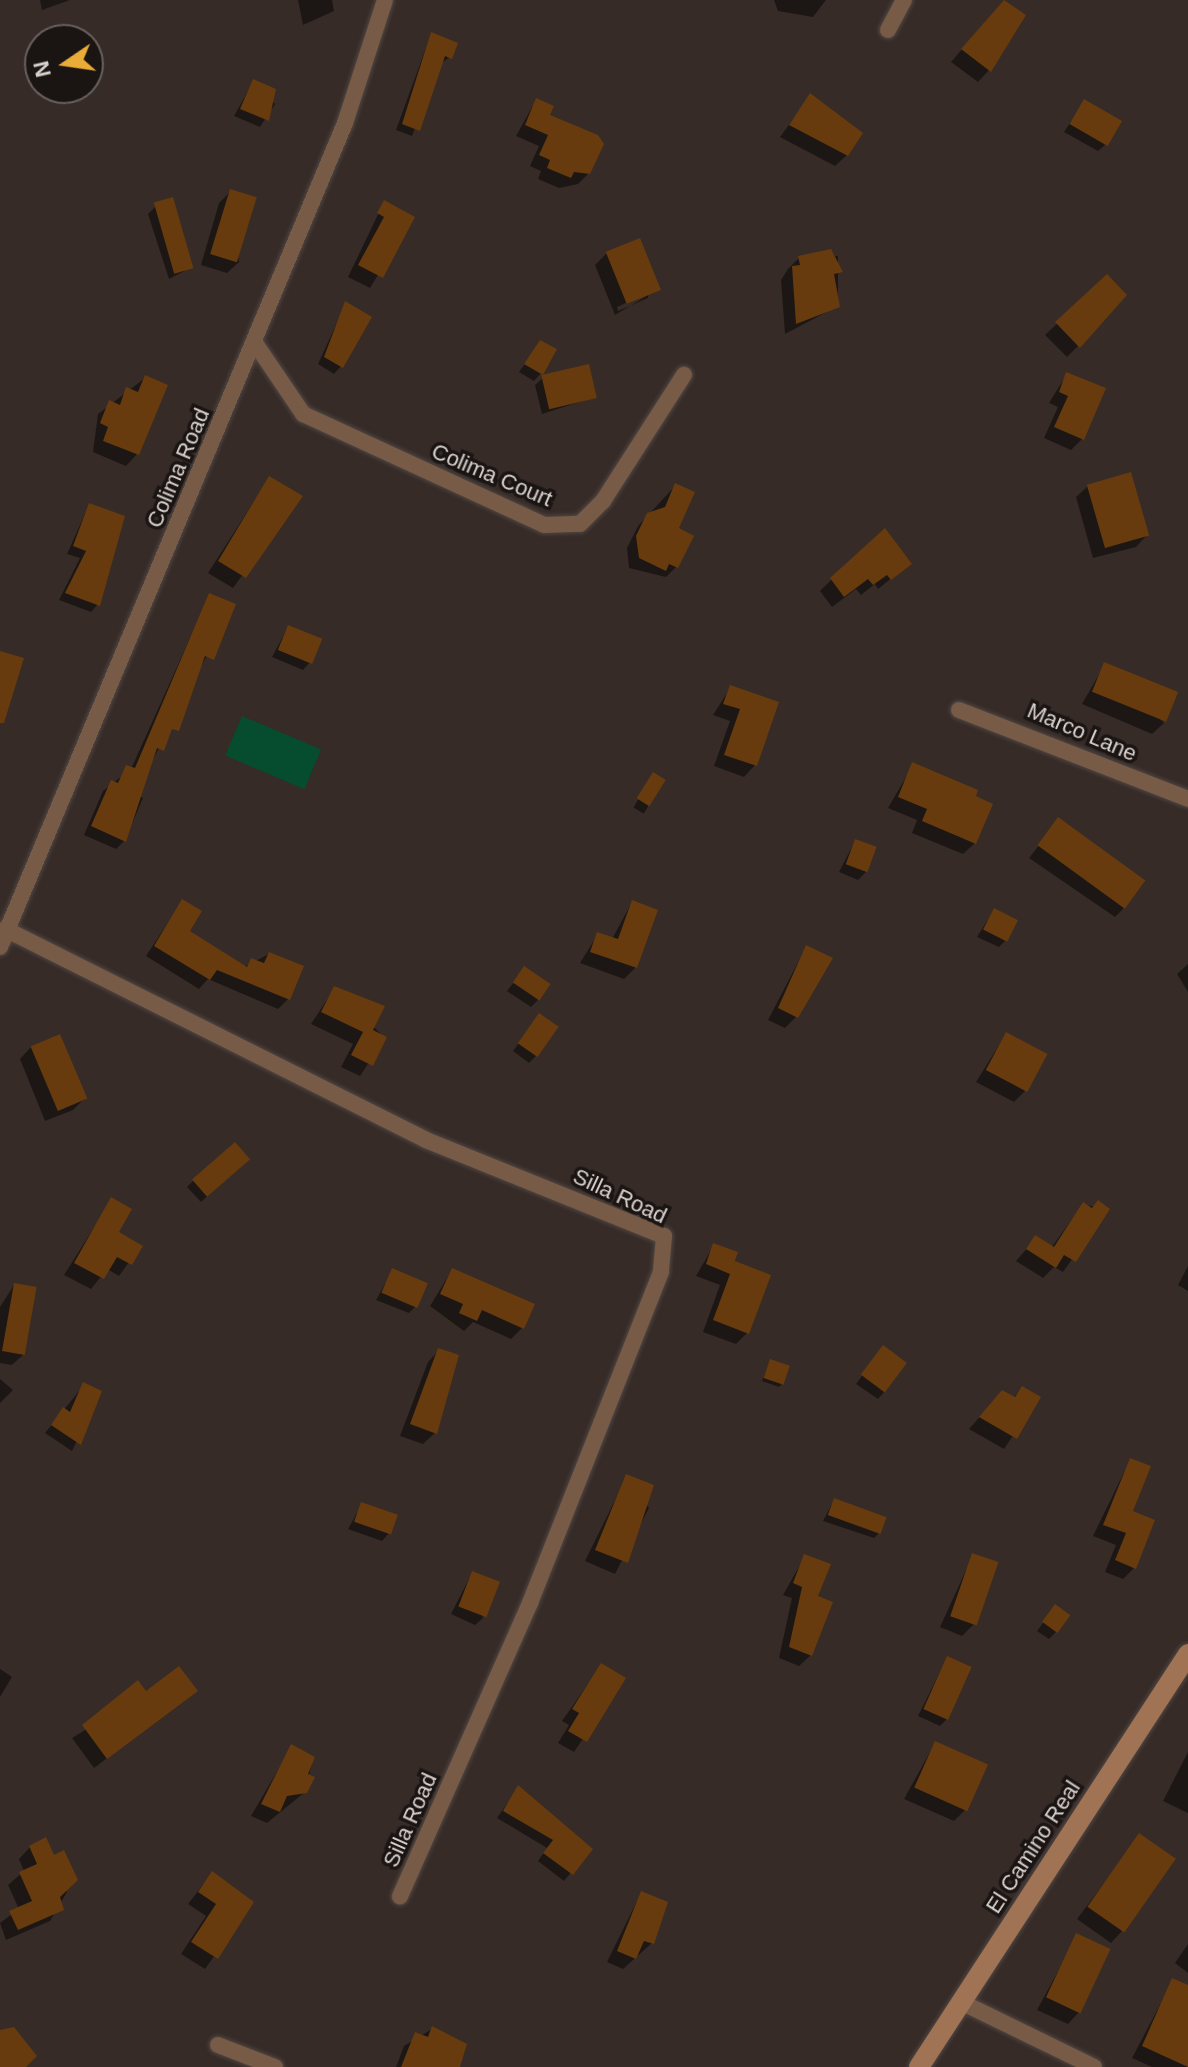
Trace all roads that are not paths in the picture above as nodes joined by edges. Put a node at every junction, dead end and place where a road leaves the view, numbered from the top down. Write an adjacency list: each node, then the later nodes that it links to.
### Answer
1 (385, 0): 4 (street, Colima Road)
2 (904, 0): 3 (street)
3 (888, 30)
4 (255, 343): 5 (street, Colima Court); 8 (street, Colima Road)
5 (684, 375)
6 (959, 710): 7 (street, Marco Lane)
7 (1188, 799)
8 (5, 929): 9 (street, Colima Road); 11 (street, Silla Road)
9 (0, 947)
10 (1188, 1654): 12 (main road, El Camino Real)
11 (400, 1896)
12 (961, 2002): 15 (main road, El Camino Real); 16 (street)
13 (218, 2045): 14 (street)
14 (275, 2067)
15 (919, 2067)
16 (1094, 2067)

